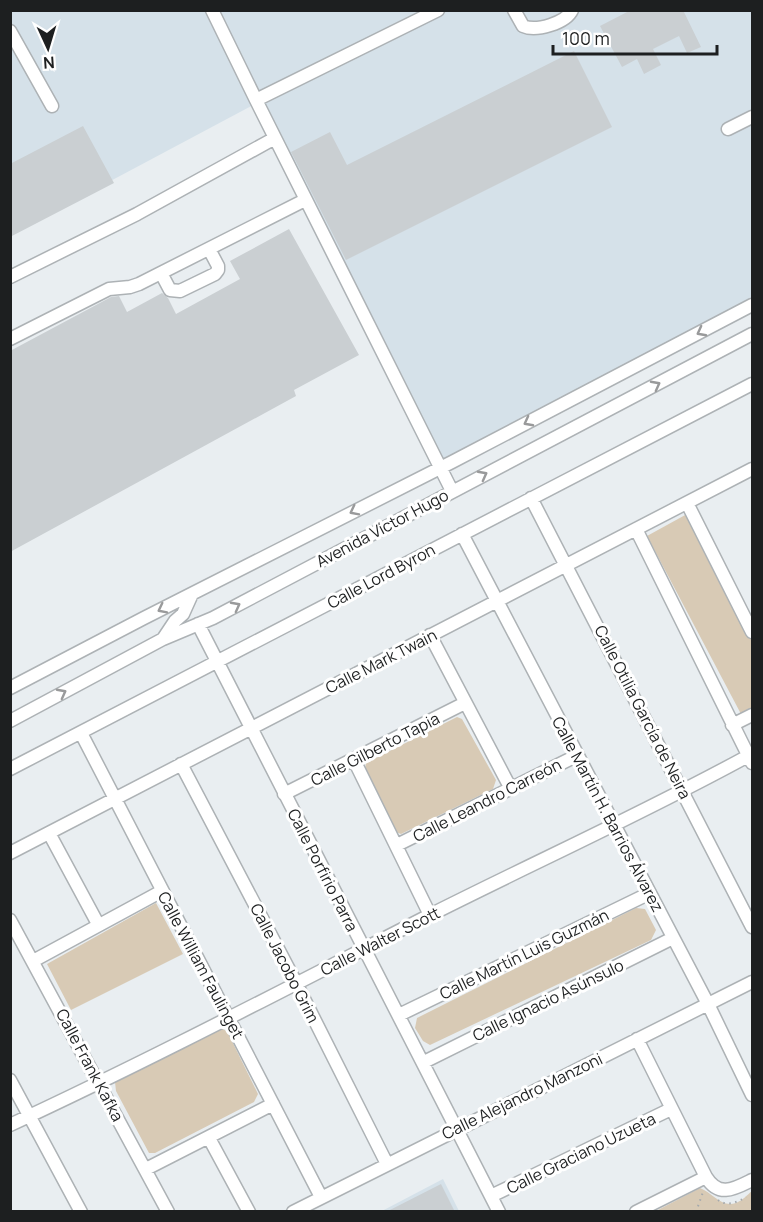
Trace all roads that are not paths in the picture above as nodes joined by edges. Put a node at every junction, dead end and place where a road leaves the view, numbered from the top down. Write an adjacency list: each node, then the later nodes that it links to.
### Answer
1 (212, 10): 6 (street)
2 (438, 10): 6 (street)
3 (514, 10): 4 (street)
4 (572, 10)
5 (10, 31): 7 (street)
6 (256, 100): 10 (street)
7 (52, 106)
8 (753, 117): 9 (street)
9 (728, 129)
10 (274, 138): 11 (street); 14 (street)
11 (305, 200): 12 (street); 19 (street)
12 (209, 249): 13 (street); 13 (street)
13 (161, 273): 17 (street)
14 (10, 277)
15 (753, 305): 19 (street, Avenida Víctor Hugo, one-way to 19)
16 (753, 334): 21 (street, Avenida Víctor Hugo, one-way to 16)
17 (10, 339)
18 (753, 384): 22 (street, Calle Lord Byron)
19 (440, 467): 21 (street); 27 (street, Avenida Víctor Hugo, one-way to 27)
20 (752, 472): 23 (street, Calle Mark Twain)
21 (452, 491): 29 (street, Avenida Víctor Hugo, one-way to 21)
22 (531, 498): 25 (street, Calle Lord Byron); 26 (street, Calle Otilia García de Neira)
23 (687, 503): 24 (street, Calle Mark Twain); 30 (street)
24 (636, 529): 26 (street, Calle Mark Twain); 38 (street)
25 (462, 534): 28 (street, Calle Martín H. Barrios Álvarez); 33 (street, Calle Lord Byron)
26 (568, 565): 28 (street, Calle Mark Twain); 47 (street, Calle Otilia García de Neira)
27 (192, 594): 32 (street); 34 (street, Avenida Víctor Hugo, one-way to 34)
28 (498, 602): 31 (street, Calle Mark Twain); 41 (street, Calle Martín H. Barrios Álvarez)
29 (198, 624): 32 (street, Avenida Víctor Hugo); 33 (street, Calle Porfirio Parra)
30 (753, 632)
31 (430, 636): 35 (street); 39 (street, Calle Mark Twain)
32 (163, 639): 37 (street, Avenida Víctor Hugo, one-way to 32)
33 (217, 661): 39 (street, Calle Porfirio Parra); 40 (street, Calle Lord Byron)
34 (10, 688)
35 (465, 703): 43 (street, Calle Gilberto Tapia); 46 (street)
36 (753, 715): 38 (street)
37 (10, 721)
38 (732, 725): 42 (street)
39 (251, 728): 44 (street, Calle Mark Twain); 48 (street, Calle Porfirio Parra)
40 (81, 733): 45 (street, Calle Lord Byron); 49 (street, Calle William Faulinget)
41 (578, 755): 46 (street, Calle Leandro Carreón); 50 (street, Calle Martín H. Barrios Álvarez)
42 (750, 759): 47 (street, Calle Walter Scott)
43 (354, 760): 48 (street, Calle Gilberto Tapia); 52 (street)
44 (182, 764): 49 (street, Calle Mark Twain); 64 (street, Calle Jacobo Grim)
45 (10, 769)
46 (512, 789): 52 (street, Calle Leandro Carreón)
47 (683, 791): 50 (street, Calle Walter Scott); 59 (street, Calle Otilia García de Neira)
48 (284, 794): 61 (street, Calle Porfirio Parra)
49 (114, 800): 51 (street, Calle Mark Twain); 54 (street, Calle William Faulinget)
50 (615, 825): 55 (street, Calle Martín H. Barrios Álvarez); 56 (street, Calle Walter Scott)
51 (49, 833): 53 (street, Calle Mark Twain); 58 (street)
52 (397, 845): 56 (street)
53 (10, 853)
54 (162, 891): 58 (street); 67 (street, Calle William Faulinget)
55 (650, 893): 60 (street, Calle Martín H. Barrios Álvarez); 66 (street, Calle Martín Luis Guzmán)
56 (430, 915): 61 (street, Calle Walter Scott)
57 (10, 920): 62 (street, Calle Frank Kafka)
58 (98, 924): 62 (street)
59 (753, 927)
60 (673, 938): 65 (street, Calle Martín H. Barrios Álvarez); 69 (street, Calle Ignacio Asúnsulo)
61 (364, 949): 64 (street, Calle Walter Scott); 66 (street, Calle Porfirio Parra)
62 (33, 961): 71 (street, Calle Frank Kafka)
63 (753, 982): 65 (street, Calle Alejandro Manzoni)
64 (296, 983): 67 (street, Calle Walter Scott); 79 (street, Calle Jacobo Grim)
65 (708, 1004): 68 (street, Calle Alejandro Manzoni); 72 (street, Calle Martín H. Barrios Álvarez)
66 (399, 1015): 69 (street, Calle Porfirio Parra)
67 (230, 1018): 71 (street, Calle Walter Scott); 73 (street, Calle William Faulinget)
68 (637, 1039): 74 (street); 77 (street, Calle Alejandro Manzoni)
69 (424, 1062): 77 (street, Calle Porfirio Parra)
70 (10, 1080): 75 (street)
71 (100, 1082): 75 (street, Calle Walter Scott); 80 (street, Calle Frank Kafka)
72 (753, 1095)
73 (273, 1104): 78 (street); 84 (street, Calle William Faulinget)
74 (671, 1109): 82 (street); 83 (street, Calle Graciano Uzueta)
75 (29, 1116): 76 (street, Calle Walter Scott); 85 (street)
76 (10, 1125)
77 (457, 1128): 79 (street, Calle Alejandro Manzoni); 83 (street, Calle Porfirio Parra)
78 (209, 1138): 80 (street); 87 (street)
79 (387, 1164): 84 (street, Calle Alejandro Manzoni)
80 (146, 1169): 86 (street, Calle Frank Kafka)
81 (753, 1180): 82 (street)
82 (704, 1186): 90 (street)
83 (491, 1196): 89 (street, Calle Porfirio Parra)
84 (321, 1197): 88 (street, Calle Alejandro Manzoni)
85 (81, 1212)
86 (168, 1212)
87 (249, 1212)
88 (293, 1212)
89 (499, 1212)
90 (636, 1212)

